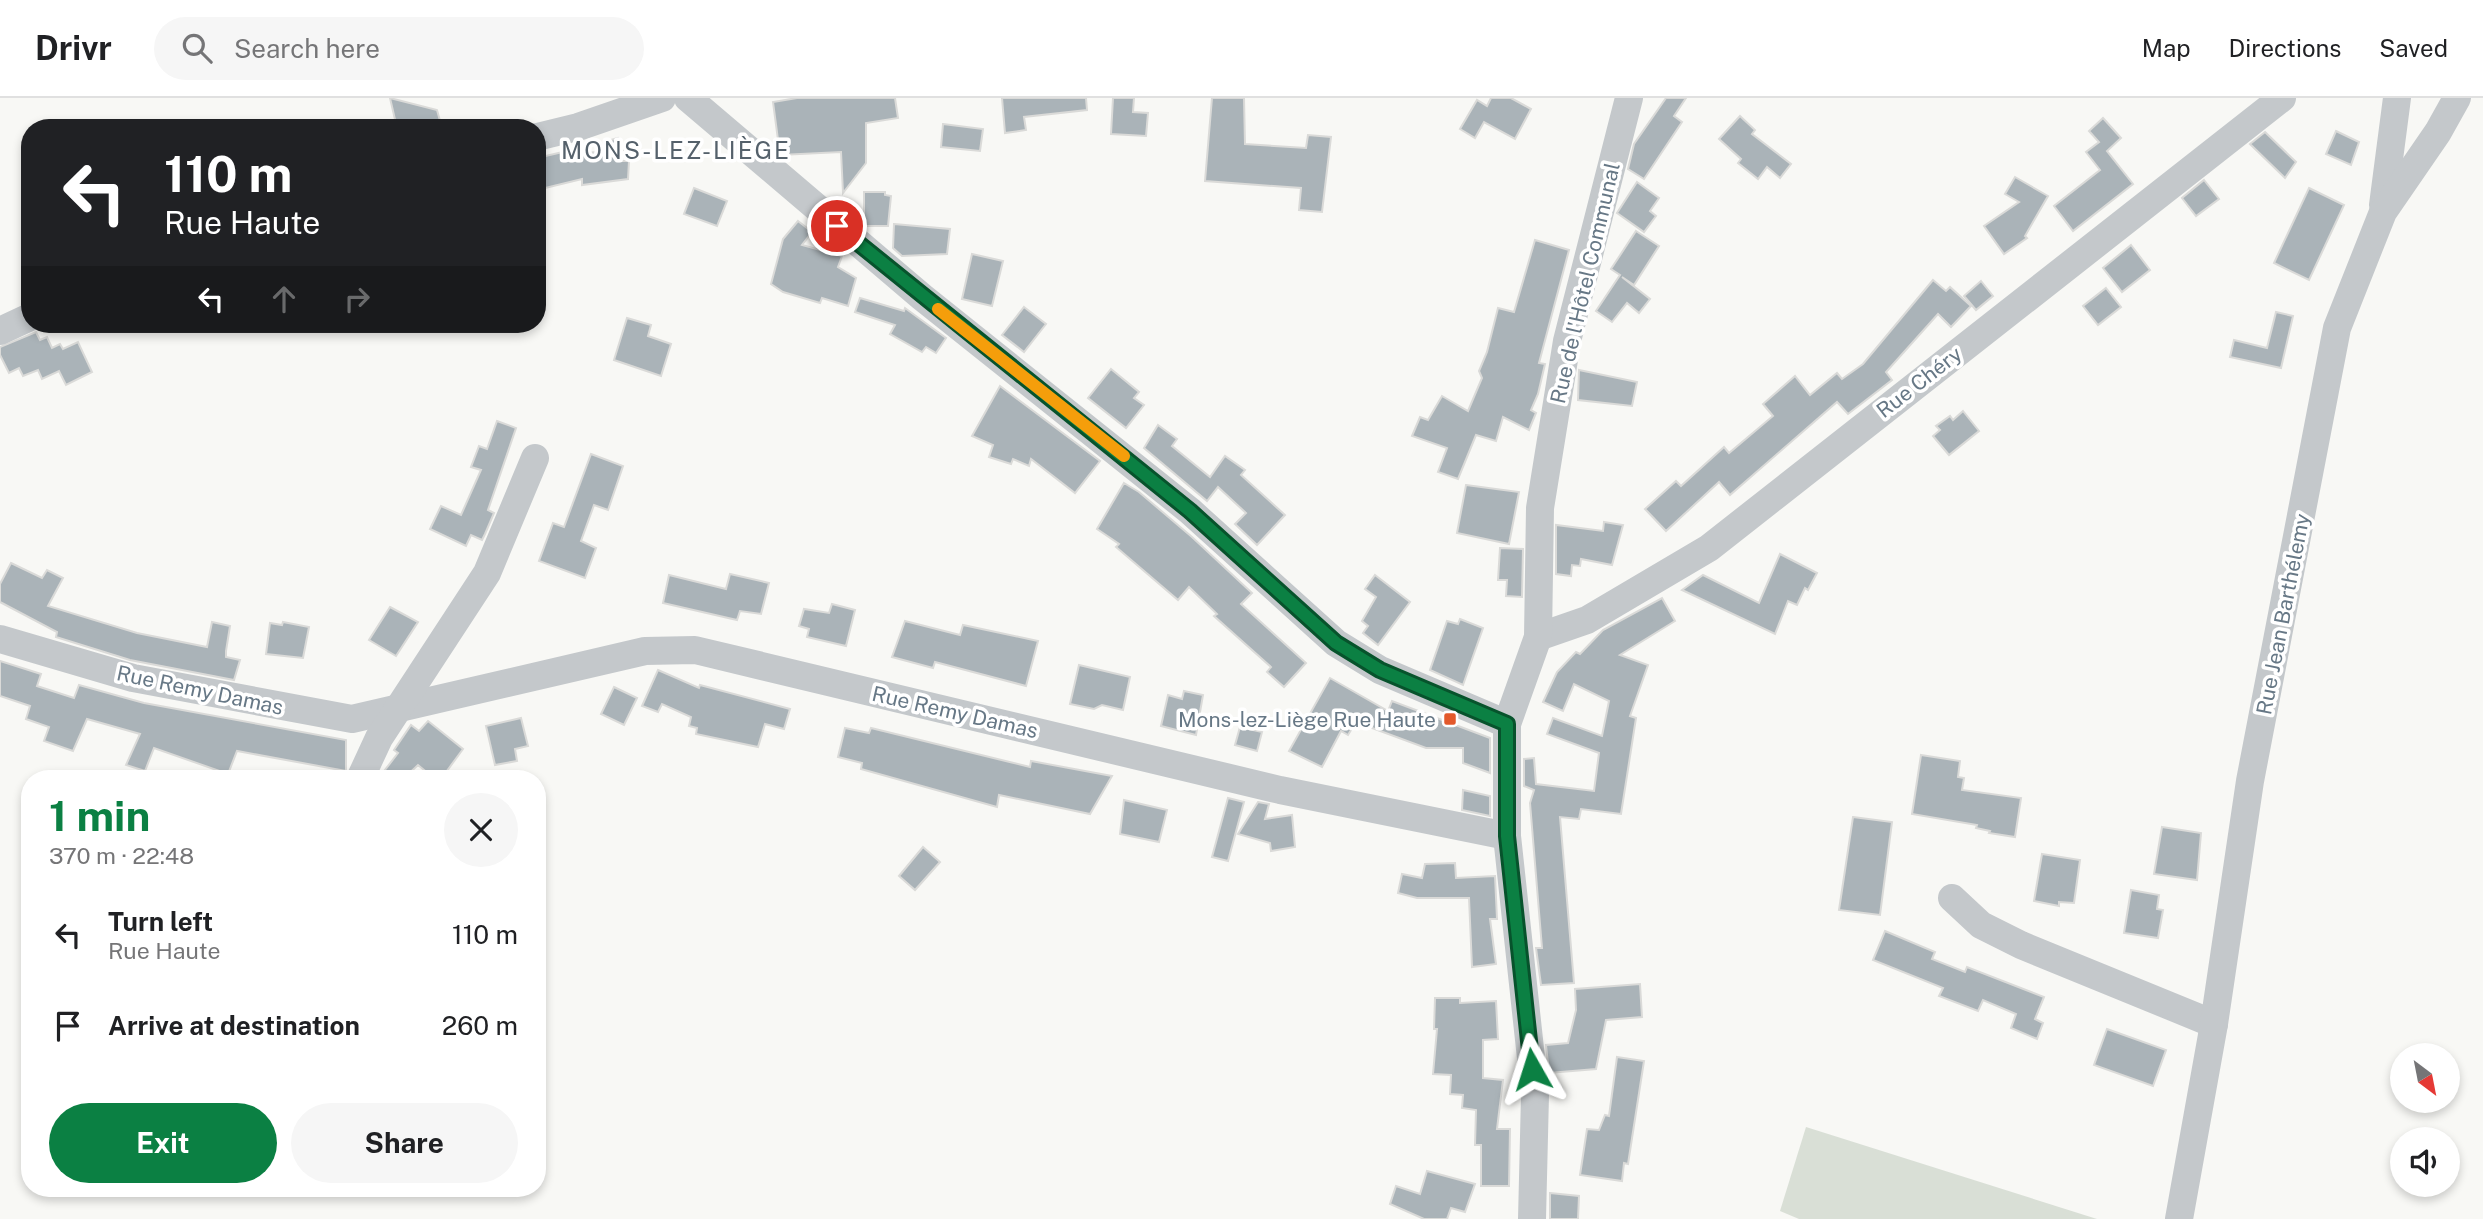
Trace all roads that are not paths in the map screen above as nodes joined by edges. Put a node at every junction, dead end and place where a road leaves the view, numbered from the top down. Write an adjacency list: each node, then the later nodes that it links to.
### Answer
1 (662, 98): 7 (street)
2 (688, 98): 15 (street)
3 (1629, 98): 12 (street, Rue de l'Hôtel Communal)
4 (2282, 98): 12 (street, Rue Chéry)
5 (2397, 98): 8 (street, Rue Jean Barthélemy)
6 (2457, 98): 8 (street, Rue Jean Barthélemy)
7 (546, 135)
8 (2383, 212): 19 (street, Rue Jean Barthélemy)
9 (21, 321): 10 (street)
10 (0, 331)
11 (535, 458): 14 (street)
12 (1538, 637): 15 (street, Rue de l'Hôtel Communal)
13 (0, 639): 14 (street, Rue Remy Damas)
14 (402, 706): 16 (street); 17 (street, Rue Remy Damas)
15 (1507, 724): 17 (street, Rue de l'Hôtel Communal)
16 (364, 770)
17 (1507, 836): 20 (street, Rue de l'Hôtel Communal)
18 (1952, 898): 19 (street)
19 (2214, 1024): 21 (street, Rue Jean Barthélemy)
20 (1532, 1219)
21 (2179, 1219)

